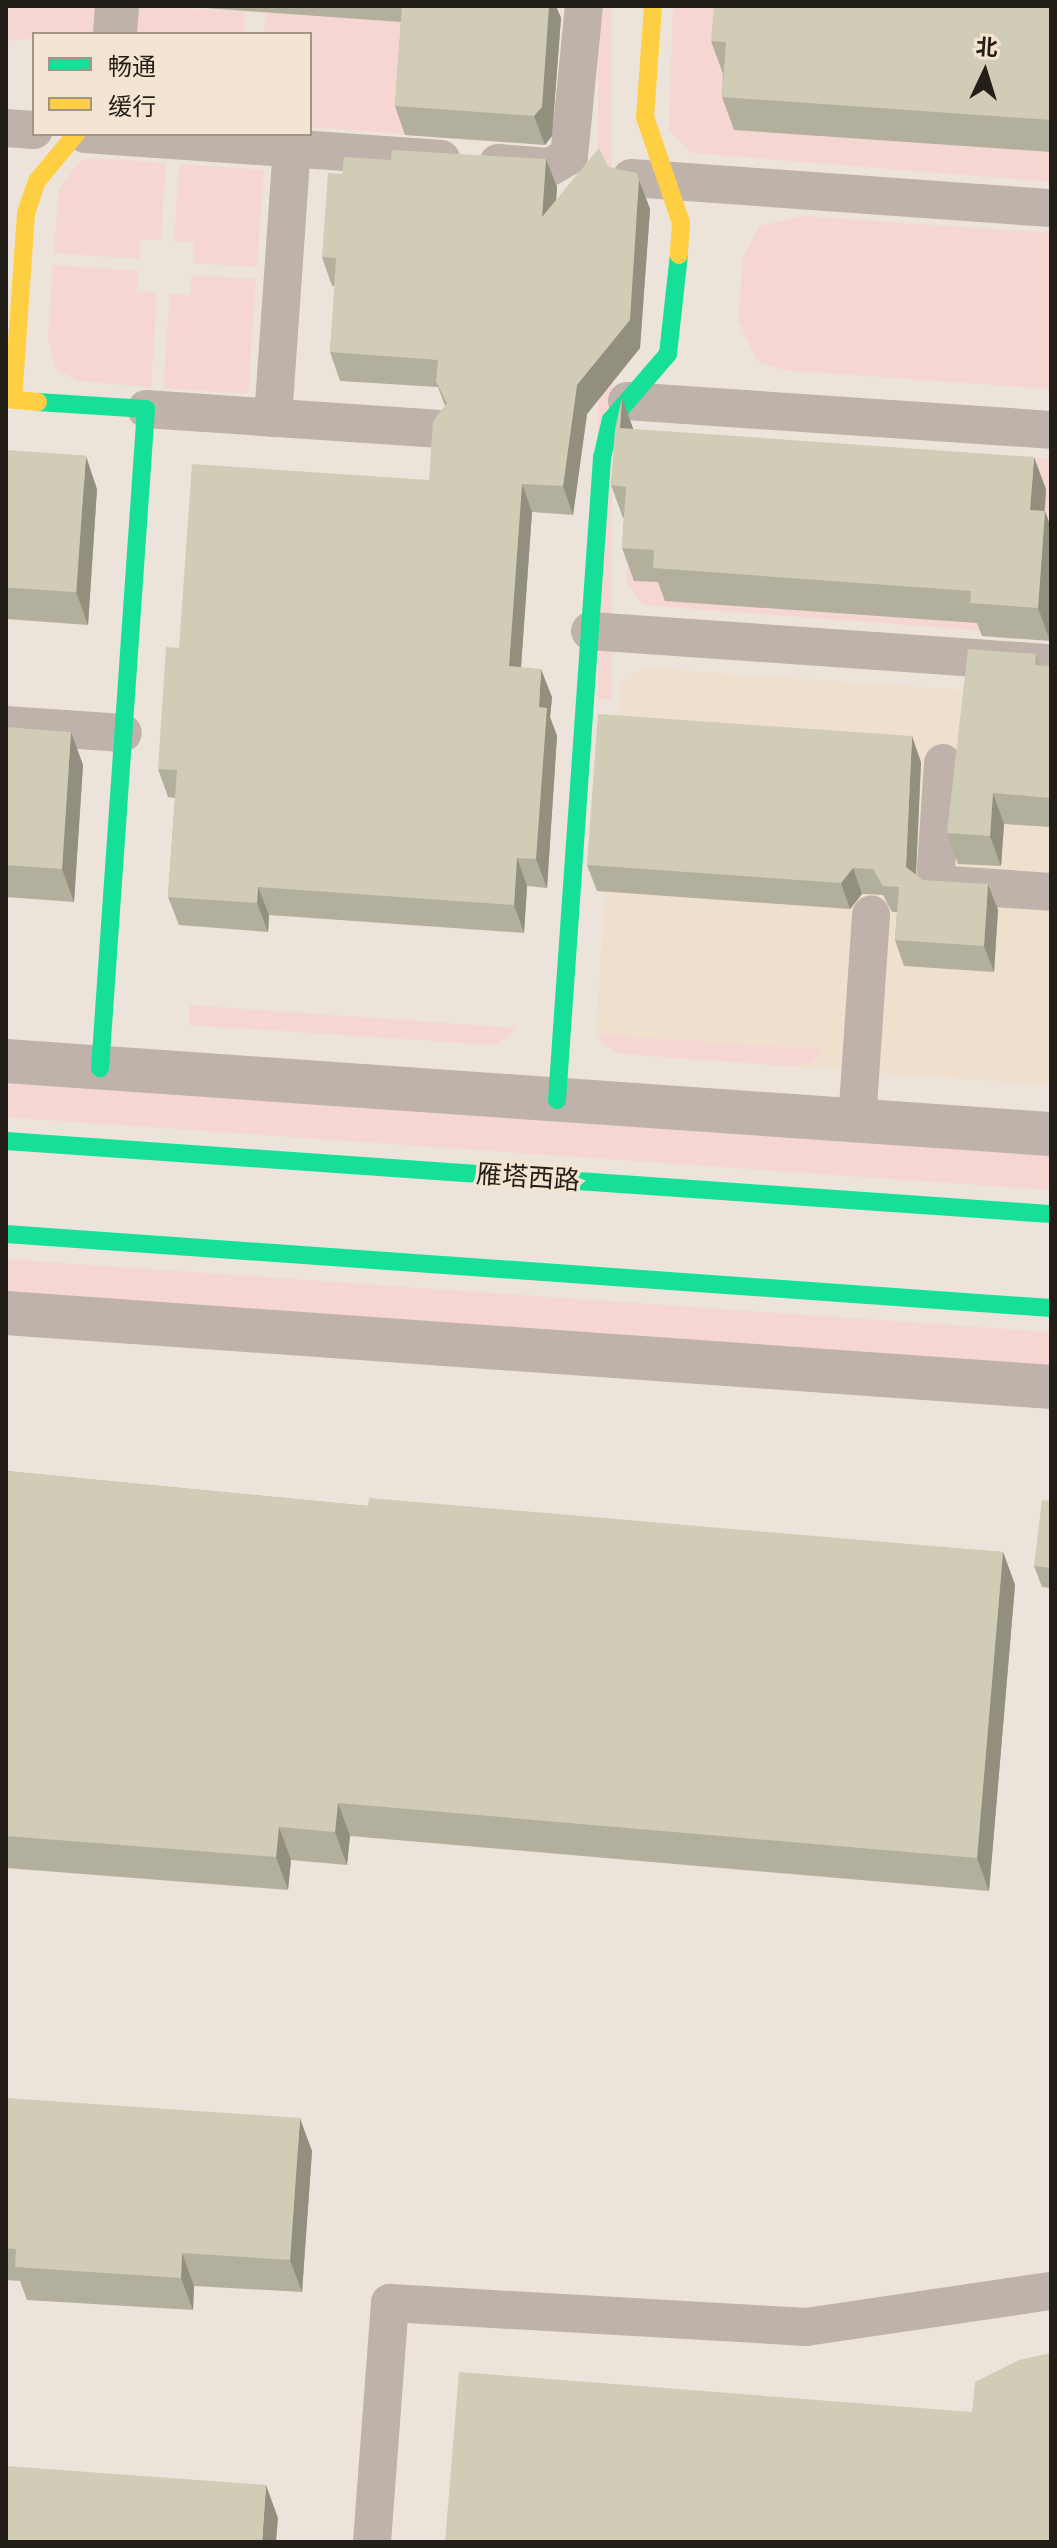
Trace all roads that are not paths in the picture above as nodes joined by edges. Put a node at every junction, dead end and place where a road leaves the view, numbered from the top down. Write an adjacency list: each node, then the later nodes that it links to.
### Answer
1 (117, 6): 4 (street)
2 (584, 6): 9 (lane)
3 (653, 6): 10 (street)
4 (115, 32)
5 (6, 128): 6 (lane)
6 (32, 130)
7 (74, 136): 12 (street)
8 (115, 136): 9 (lane)
9 (292, 148): 15 (lane)
10 (648, 179): 11 (lane); 13 (street)
11 (1051, 208)
12 (10, 400): 14 (street)
13 (627, 401): 17 (lane); 18 (street)
14 (146, 409): 15 (lane); 21 (street)
15 (273, 418): 16 (lane)
16 (436, 429)
17 (1051, 430)
18 (590, 631): 19 (lane); 27 (street)
19 (1051, 663)
20 (6, 725): 21 (lane)
21 (123, 733): 26 (street)
22 (943, 763): 23 (lane)
23 (1051, 892)
24 (871, 914): 28 (lane)
25 (6, 1061): 26 (street)
26 (100, 1068): 27 (street)
27 (557, 1100): 28 (street)
28 (857, 1121): 29 (street)
29 (1051, 1134)
30 (6, 1141): 31 (street, 雁塔西路)
31 (1051, 1214)
32 (6, 1234): 33 (street)
33 (1051, 1308)
34 (6, 1313): 35 (street)
35 (1051, 1387)
36 (1051, 2291): 37 (lane)
37 (372, 2542)

